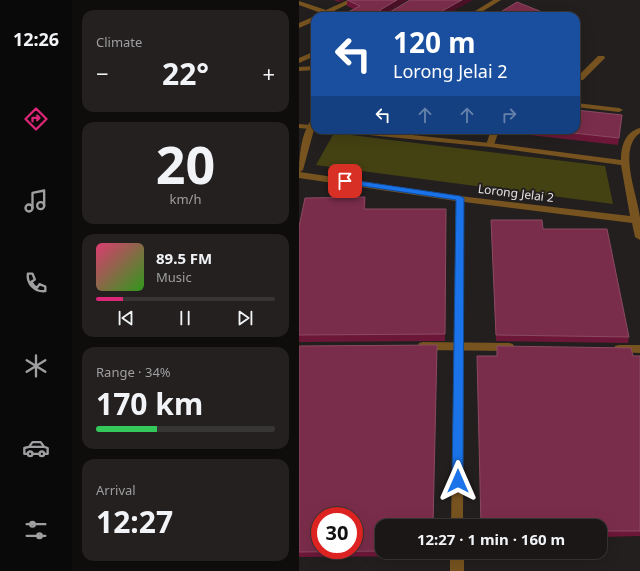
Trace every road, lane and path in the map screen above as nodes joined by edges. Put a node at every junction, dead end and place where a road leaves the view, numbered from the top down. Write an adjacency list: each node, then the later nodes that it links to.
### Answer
1 (353, 0): 4 (street)
2 (494, 1): 5 (street)
3 (299, 3): 4 (street)
4 (326, 12)
5 (476, 12)
6 (311, 20): 7 (street)
7 (299, 26)
8 (311, 55): 10 (street)
9 (601, 58): 13 (street)
10 (299, 61)
11 (311, 68): 12 (street)
12 (299, 69)
13 (580, 78)
14 (580, 105): 15 (street)
15 (619, 110)
16 (311, 125): 17 (street)
17 (299, 126)
18 (640, 130): 23 (street)
19 (311, 131): 24 (street)
20 (380, 134): 22 (street)
21 (494, 134): 22 (street)
22 (491, 145): 23 (street)
23 (625, 163): 27 (street)
24 (299, 170)
25 (299, 175): 26 (street, Lorong Jelai 2)
26 (460, 198): 27 (street, Lorong Jelai 2); 30 (street)
27 (636, 220): 28 (street)
28 (640, 237)
29 (411, 346): 30 (street)
30 (459, 346): 31 (street); 34 (street)
31 (522, 347)
32 (609, 349): 33 (street)
33 (640, 349)
34 (457, 519)
35 (457, 559): 36 (street)
36 (457, 571)

